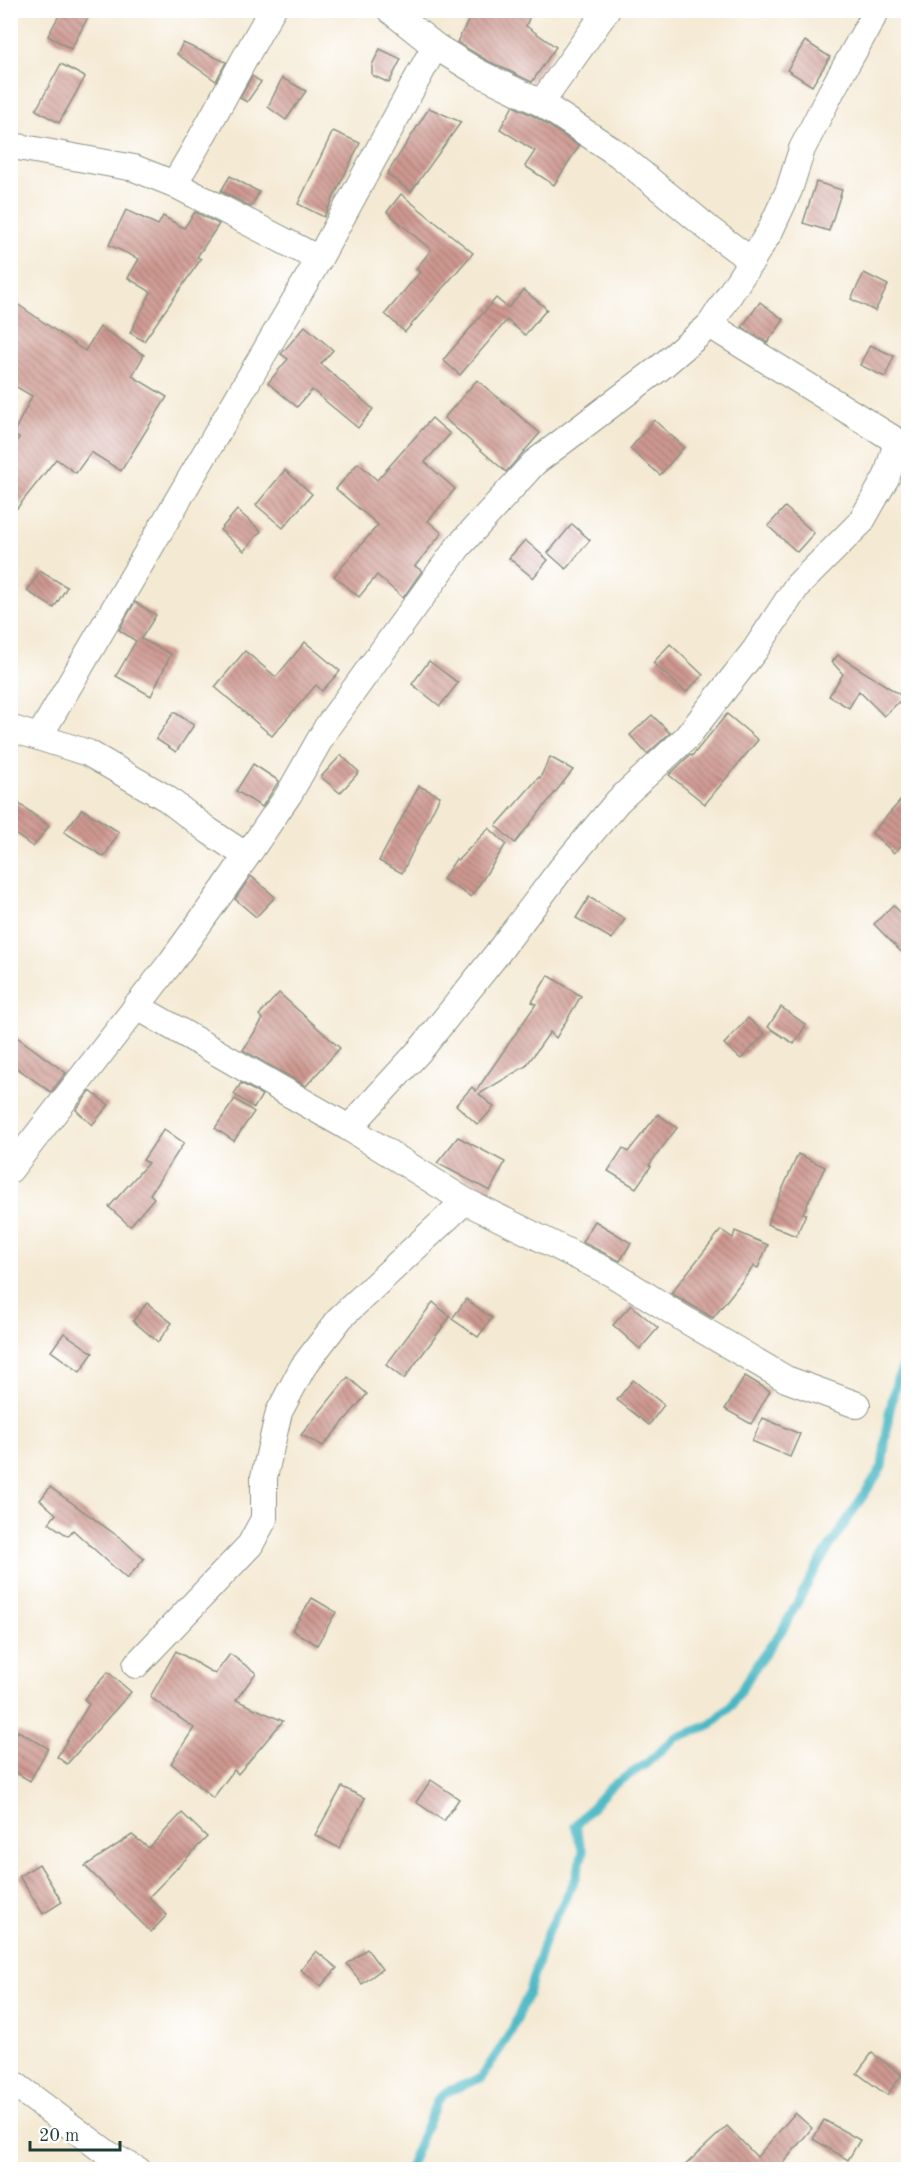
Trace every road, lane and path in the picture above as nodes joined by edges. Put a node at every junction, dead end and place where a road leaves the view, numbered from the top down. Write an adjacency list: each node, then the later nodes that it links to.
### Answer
1 (272, 10): 8 (street)
2 (390, 10): 5 (street)
3 (607, 10): 6 (street)
4 (877, 10): 10 (street)
5 (435, 46): 6 (street); 9 (street)
6 (541, 103): 10 (street)
7 (11, 147): 8 (street)
8 (174, 184): 9 (street)
9 (319, 259): 14 (street)
10 (752, 261): 11 (street)
11 (710, 325): 12 (street); 15 (street)
12 (903, 444): 17 (street)
13 (10, 728): 14 (street)
14 (39, 737): 15 (street)
15 (246, 855): 16 (street)
16 (136, 1006): 17 (street); 18 (street)
17 (349, 1128): 19 (street)
18 (10, 1170)
19 (465, 1201): 20 (street); 21 (street)
20 (857, 1405)
21 (136, 1665)
22 (10, 2081): 23 (street)
23 (138, 2169)

